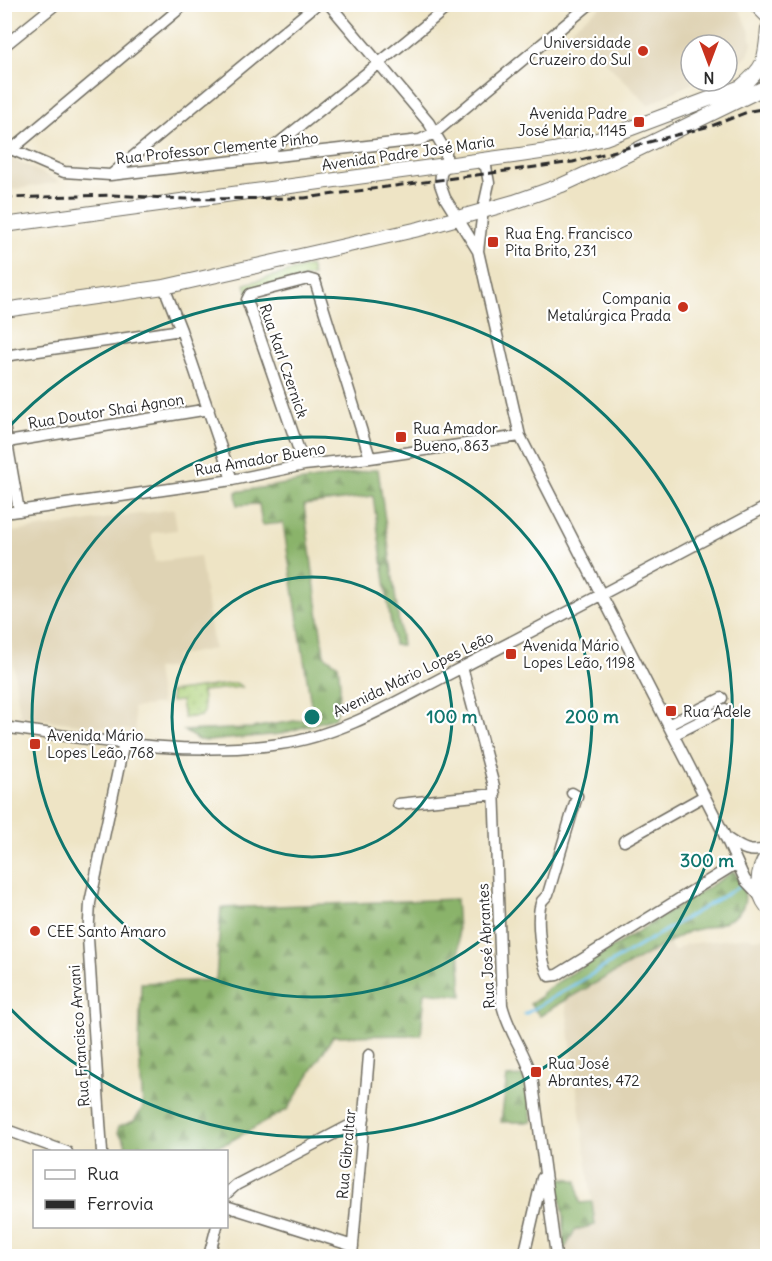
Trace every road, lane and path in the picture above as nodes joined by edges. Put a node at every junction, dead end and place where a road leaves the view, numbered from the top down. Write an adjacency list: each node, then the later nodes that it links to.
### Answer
1 (56, 4): 10 (street)
2 (185, 4): 15 (street)
3 (317, 4): 20 (street)
4 (329, 4): 11 (street)
5 (451, 4): 11 (street)
6 (590, 4): 13 (street)
7 (756, 4): 8 (highway)
8 (768, 16)
9 (768, 29): 14 (main road, Avenida Padre José Maria)
10 (4, 46)
11 (378, 65): 13 (street); 16 (street)
12 (768, 86): 18 (main road)
13 (436, 132): 16 (street, Rua Professor Clemente Pinho); 19 (street)
14 (605, 138): 17 (main road, Avenida Padre José Maria); 18 (main road)
15 (8, 148): 20 (street, Rua Professor Clemente Pinho)
16 (260, 158): 20 (street, Rua Professor Clemente Pinho)
17 (478, 160): 19 (main road, Avenida Padre José Maria); 21 (street)
18 (614, 161): 21 (main road)
19 (446, 164): 22 (street); 23 (main road, Avenida Padre José Maria)
20 (110, 175)
21 (483, 210): 22 (main road); 24 (street)
22 (459, 218): 24 (street); 25 (main road)
23 (4, 225)
24 (478, 251): 31 (street)
25 (165, 287): 26 (main road); 27 (street)
26 (4, 310)
27 (182, 330): 28 (street); 29 (street)
28 (4, 356)
29 (209, 410): 32 (street, Rua Doutor Shai Agnon); 35 (street)
30 (4, 425): 32 (street)
31 (520, 436): 33 (street, Rua Amador Bueno); 39 (street)
32 (7, 442): 37 (street)
33 (370, 458): 34 (street, Rua Amador Bueno); 34 (street, Rua Karl Czernick)
34 (304, 465): 35 (street, Rua Amador Bueno)
35 (232, 480): 37 (street, Rua Amador Bueno)
36 (768, 506): 39 (street, Avenida Mário Lopes Leão)
37 (19, 511): 38 (street, Rua Amador Bueno)
38 (4, 513)
39 (601, 594): 40 (street, Avenida Mário Lopes Leão); 44 (street)
40 (462, 667): 45 (street, Avenida Mário Lopes Leão); 47 (street, Rua José Abrantes)
41 (722, 698): 44 (street)
42 (725, 709): 44 (street)
43 (4, 727): 45 (street, Avenida Mário Lopes Leão)
44 (670, 730): 48 (street)
45 (124, 742): 60 (street, Rua Francisco Arvani)
46 (572, 793): 54 (street)
47 (495, 794): 49 (street); 61 (street, Rua José Abrantes)
48 (704, 796): 50 (street); 51 (street)
49 (398, 804)
50 (725, 836): 52 (street); 54 (street)
51 (624, 841)
52 (768, 848)
53 (768, 856): 55 (highway)
54 (737, 863): 55 (street)
55 (764, 902)
56 (369, 1055): 57 (street, Rua Gibraltar)
57 (364, 1118): 62 (street); 67 (street, Rua Gibraltar)
58 (4, 1129): 59 (street)
59 (62, 1150)
60 (102, 1150)
61 (543, 1171): 64 (street); 65 (street, Rua José Abrantes)
62 (228, 1192)
63 (228, 1207): 67 (street)
64 (531, 1222): 65 (street); 69 (street)
65 (552, 1222): 70 (street, Rua José Abrantes)
66 (217, 1228): 68 (street)
67 (353, 1251)
68 (209, 1257)
69 (524, 1257)
70 (556, 1257)

